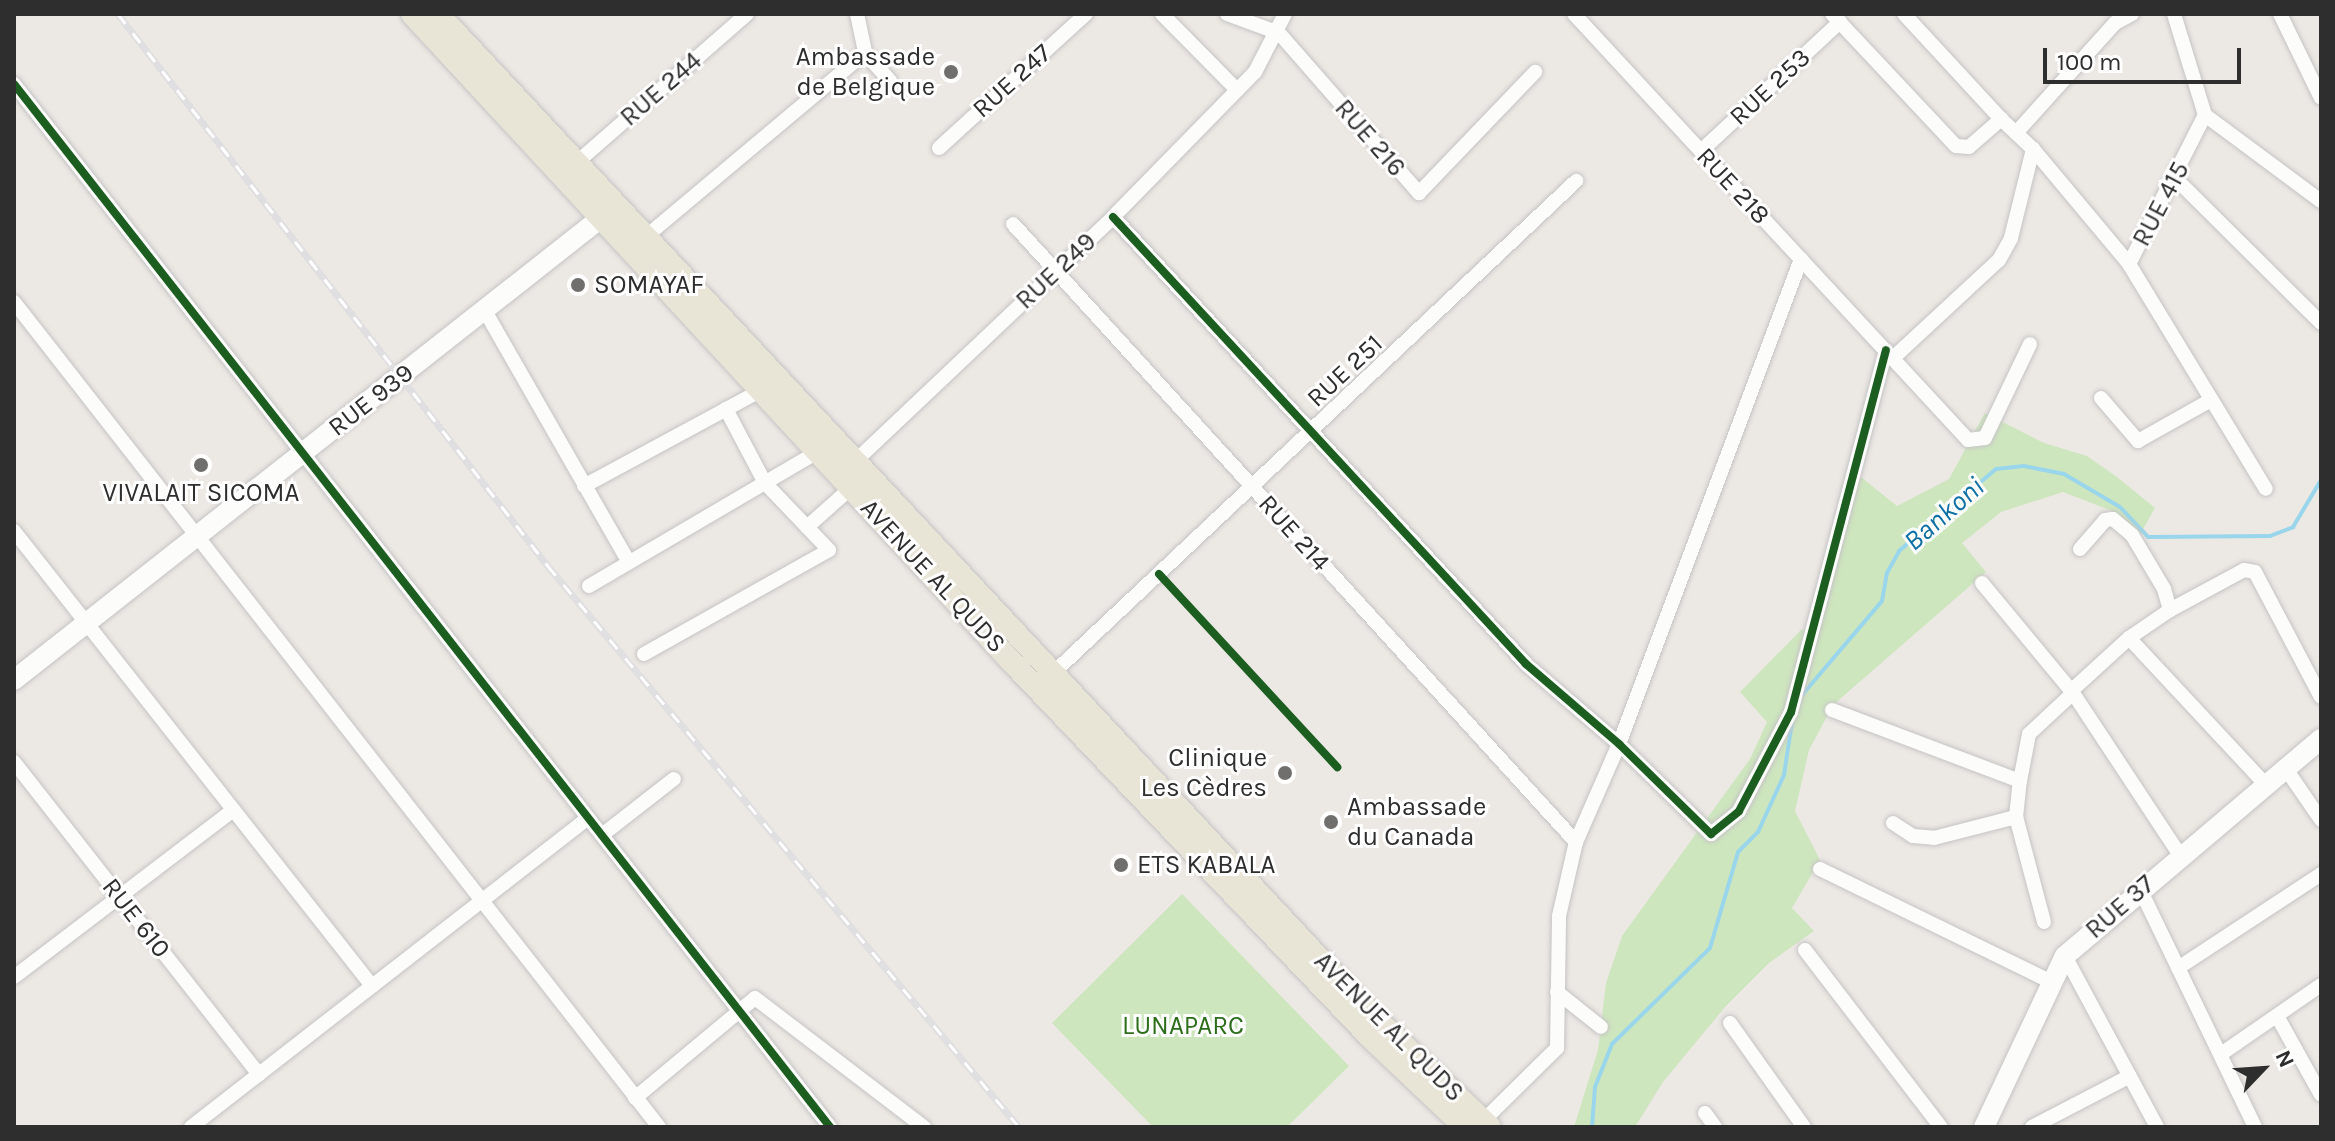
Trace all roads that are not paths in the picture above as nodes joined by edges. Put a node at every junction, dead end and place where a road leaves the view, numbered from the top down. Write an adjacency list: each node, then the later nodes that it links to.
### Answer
1 (412, 14): 33 (main road, AVENUE AL QUDS)
2 (438, 14): 29 (main road, AVENUE AL QUDS)
3 (747, 14): 29 (street, RUE 244)
4 (857, 14): 17 (street)
5 (1086, 14): 26 (street, RUE 247)
6 (1162, 14): 21 (street)
7 (1227, 14): 16 (street, RUE 216)
8 (1285, 14): 16 (street, RUE 249)
9 (1574, 14): 28 (street, RUE 218)
10 (1904, 14): 24 (street)
11 (2132, 14): 15 (street)
12 (2174, 14): 23 (street)
13 (2280, 14): 22 (street)
14 (1836, 18): 24 (street); 28 (street, RUE 253)
15 (2111, 18): 25 (street)
16 (1279, 33): 18 (street, RUE 216); 21 (street, RUE 249)
17 (865, 53): 19 (street); 36 (street)
18 (1535, 72)
19 (890, 81)
20 (14, 84): 51 (street)
21 (1237, 90): 34 (street, RUE 249)
22 (2321, 98)
23 (2205, 115): 30 (street, RUE 415); 32 (street)
24 (2001, 119): 25 (street)
25 (2016, 133): 27 (street)
26 (939, 148)
27 (2033, 149): 38 (street); 44 (street)
28 (1701, 151): 37 (street, RUE 218)
29 (575, 164): 33 (main road, AVENUE AL QUDS)
30 (2176, 179): 38 (street, RUE 415); 42 (street)
31 (1576, 181): 49 (street, RUE 251)
32 (2321, 201)
33 (608, 213): 36 (main road, AVENUE AL QUDS); 41 (main road, RUE 939); 45 (main road, AVENUE AL QUDS)
34 (1113, 217): 39 (street, RUE 249); 49 (street)
35 (1013, 224): 39 (street, RUE 214)
36 (643, 239): 52 (main road, AVENUE AL QUDS)
37 (1801, 259): 44 (street, RUE 218); 74 (street)
38 (2129, 264): 47 (street, RUE 415)
39 (1056, 271): 52 (street, RUE 249); 55 (street, RUE 214)
40 (14, 302): 59 (street)
41 (485, 311): 51 (main road, RUE 939); 54 (street)
42 (2321, 323)
43 (2030, 344): 44 (street, RUE 218)
44 (1889, 354): 74 (street)
45 (760, 391): 48 (street); 50 (main road, AVENUE AL QUDS)
46 (2101, 398): 47 (street)
47 (2211, 400): 56 (street, RUE 415)
48 (726, 409): 53 (street); 54 (street)
49 (1311, 431): 55 (street, RUE 251); 74 (street)
50 (817, 452): 52 (main road, AVENUE AL QUDS); 53 (street)
51 (303, 453): 59 (main road, RUE 939); 82 (street)
52 (848, 476): 57 (street, RUE 249); 69 (main road, AVENUE AL QUDS)
53 (765, 483): 57 (street); 61 (street)
54 (584, 486): 61 (street)
55 (1252, 486): 69 (street, RUE 251); 86 (street, RUE 214)
56 (2266, 489)
57 (807, 527): 67 (street)
58 (14, 531): 65 (street)
59 (197, 536): 65 (main road, RUE 939); 92 (street)
60 (2080, 549): 64 (street)
61 (629, 562): 63 (street)
62 (1982, 583): 70 (street)
63 (589, 586)
64 (2170, 610): 66 (street); 71 (street)
65 (86, 623): 68 (main road, RUE 939); 80 (street)
66 (2129, 638): 70 (street); 79 (street)
67 (644, 654)
68 (14, 680)
69 (1044, 682): 113 (main road, AVENUE AL QUDS)
70 (2072, 692): 78 (street); 87 (street)
71 (2321, 697)
72 (1832, 710): 78 (street)
73 (2321, 739): 76 (main road, RUE 37)
74 (1619, 744): 86 (street)
75 (14, 762): 91 (street, RUE 610)
76 (2286, 769): 79 (main road, RUE 37); 83 (street)
77 (674, 779): 85 (street)
78 (2020, 781): 81 (street)
79 (2267, 786): 87 (main road, RUE 37)
80 (233, 810): 91 (street); 100 (street)
81 (2016, 817): 84 (street); 93 (street)
82 (588, 818): 85 (street); 92 (street)
83 (2321, 820)
84 (1893, 823)
85 (602, 835): 102 (street)
86 (1576, 842): 101 (street)
87 (2180, 855): 90 (main road, RUE 37)
88 (1820, 869): 98 (street)
89 (2321, 874): 96 (street)
90 (2140, 889): 95 (main road, RUE 37); 96 (street)
91 (120, 897): 97 (street); 107 (street, RUE 610)
92 (480, 902): 100 (street); 110 (street)
93 (2044, 922)
94 (1805, 950): 120 (street)
95 (2065, 956): 98 (main road, RUE 37); 108 (street)
96 (2178, 968): 106 (street)
97 (14, 977)
98 (2052, 982): 112 (main road, RUE 37)
99 (2321, 985): 103 (street)
100 (372, 986): 107 (street)
101 (1557, 992): 105 (street); 113 (street)
102 (740, 1012): 110 (street); 116 (street); 117 (street)
103 (2277, 1016): 106 (street); 109 (street)
104 (1730, 1023): 119 (street)
105 (1601, 1027)
106 (2221, 1054): 123 (street)
107 (259, 1075): 114 (street)
108 (2130, 1076): 121 (street); 122 (street)
109 (2321, 1095)
110 (635, 1098): 115 (street)
111 (1705, 1113): 118 (street)
112 (1989, 1124)
113 (1479, 1125)
114 (191, 1127)
115 (659, 1127)
116 (830, 1127)
117 (924, 1127)
118 (1715, 1127)
119 (1804, 1127)
120 (1941, 1127)
121 (2032, 1127)
122 (2157, 1127)
123 (2255, 1127)

